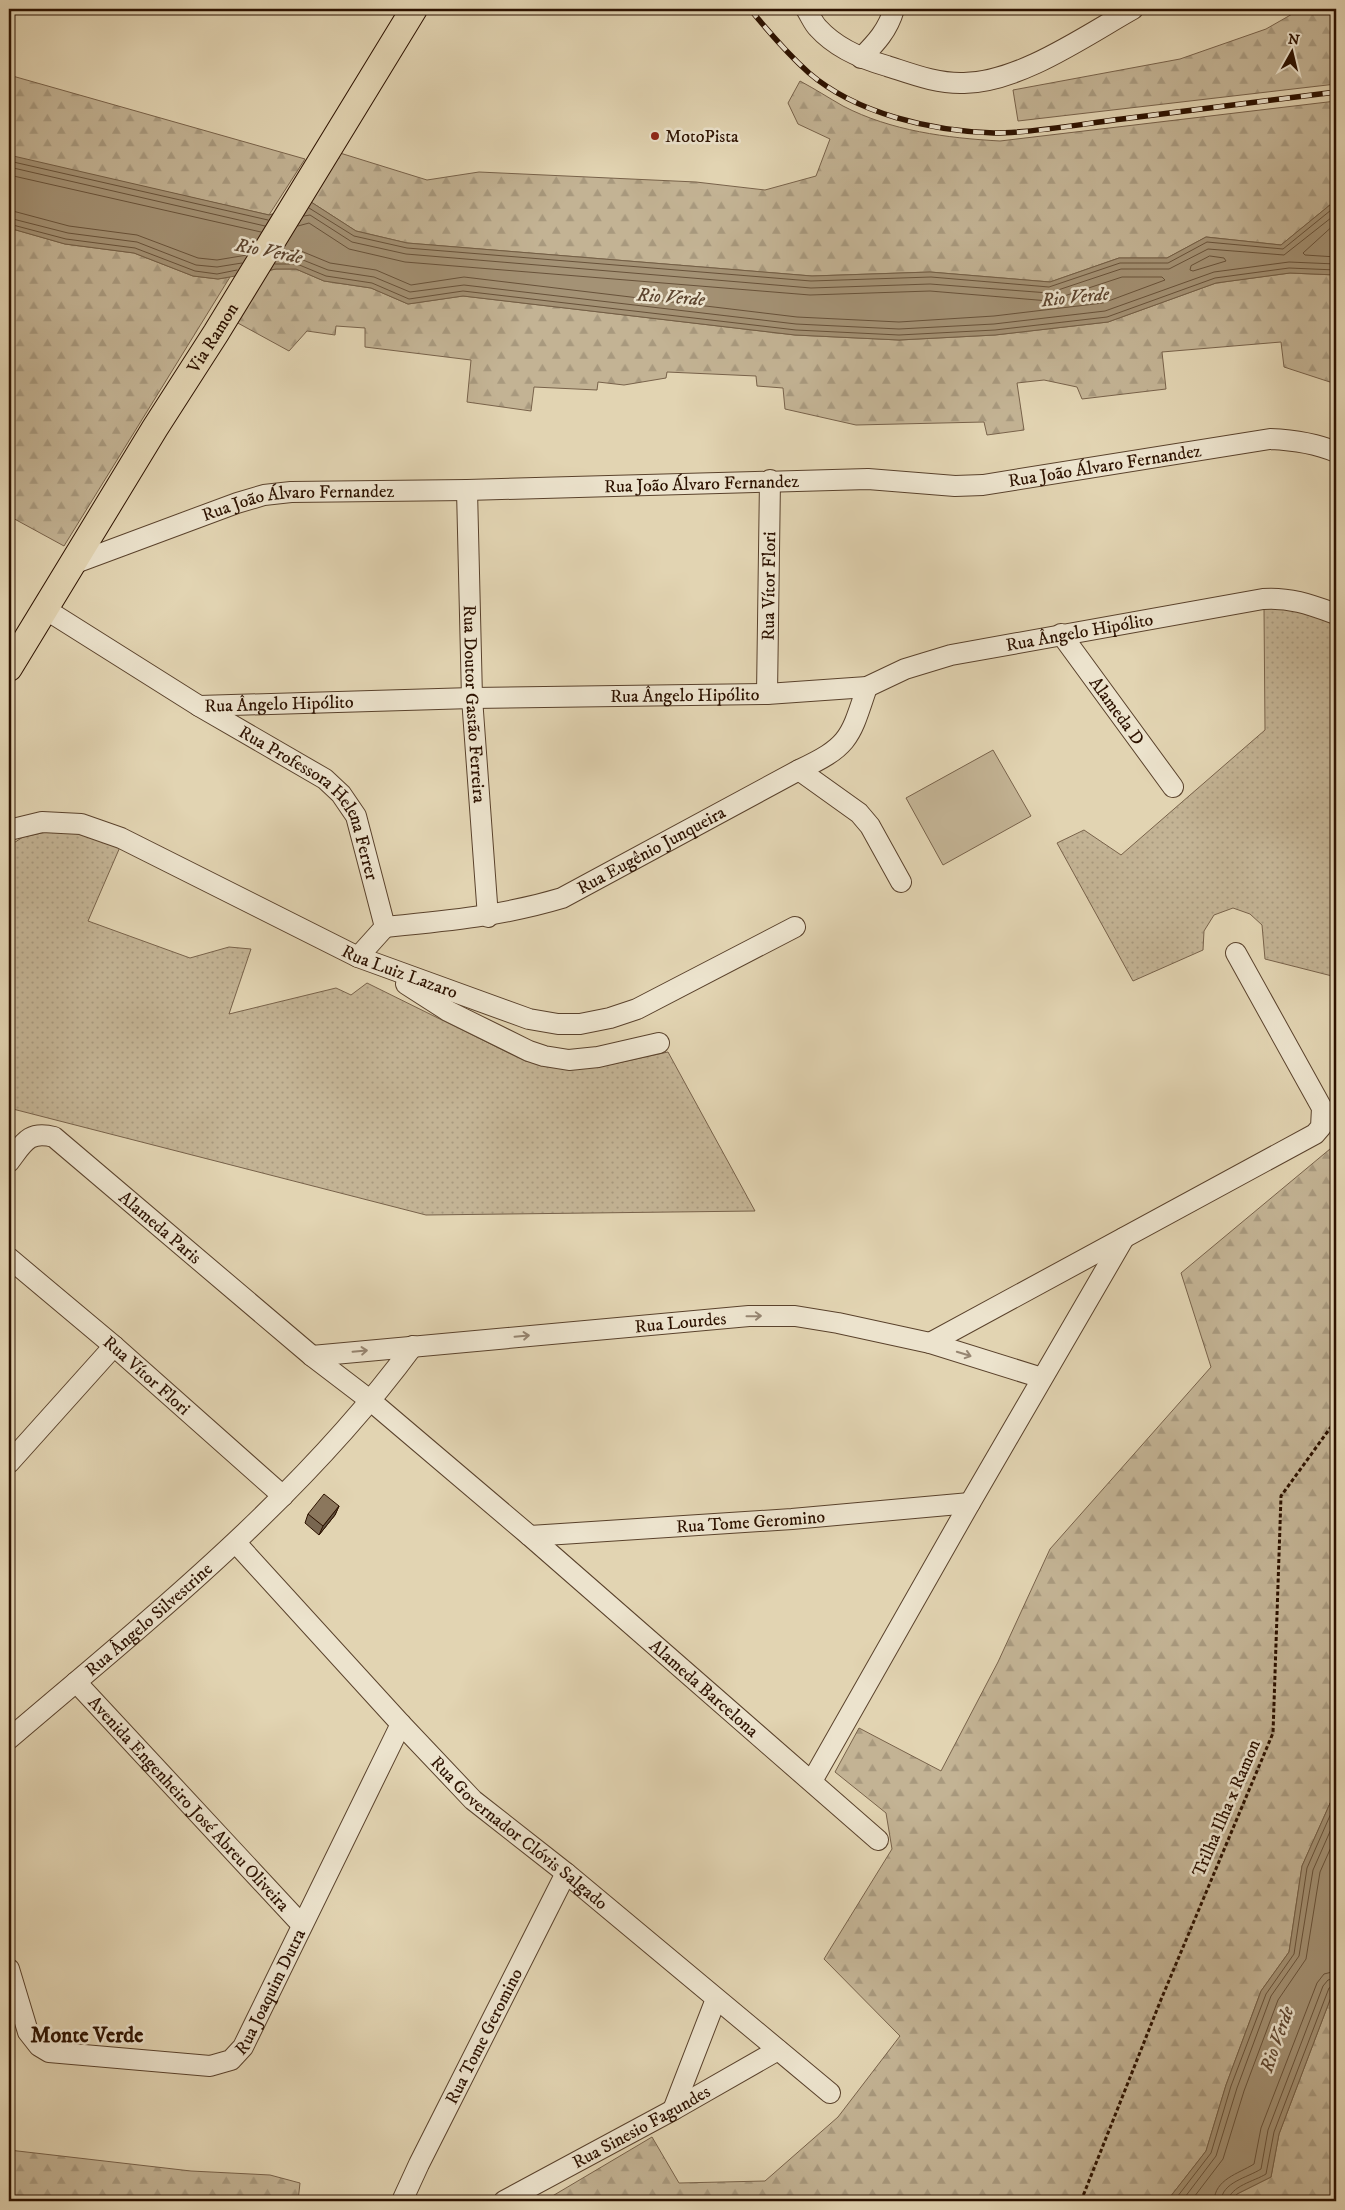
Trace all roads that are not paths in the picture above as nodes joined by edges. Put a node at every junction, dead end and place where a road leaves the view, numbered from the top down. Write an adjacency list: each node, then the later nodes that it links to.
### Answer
1 (414, 9): 9 (main road, Via Ramon)
2 (806, 9): 5 (street)
3 (894, 9): 5 (street)
4 (1133, 9): 5 (street)
5 (861, 58)
6 (1336, 452): 7 (street, Rua João Álvaro Fernandez)
7 (770, 480): 8 (street, Rua João Álvaro Fernandez); 15 (street, Rua Vítor Flori)
8 (467, 490): 9 (street, Rua João Álvaro Fernandez); 16 (street, Rua Doutor Gastão Ferreira)
9 (73, 564): 10 (main road, Via Ramon)
10 (45, 609): 13 (main road, Via Ramon); 17 (street, Rua Ângelo Hipólito)
11 (1336, 614): 12 (street, Rua Ângelo Hipólito)
12 (1061, 634): 14 (street, Rua Ângelo Hipólito); 19 (street, Alameda D)
13 (9, 668)
14 (867, 688): 15 (street, Rua Ângelo Hipólito); 18 (street, Rua Eugênio Junqueira)
15 (767, 694): 16 (street, Rua Ângelo Hipólito)
16 (472, 698): 17 (street, Rua Ângelo Hipólito); 22 (street, Rua Doutor Gastão Ferreira)
17 (199, 706): 23 (street, Rua Professora Helena Ferrer)
18 (799, 770): 21 (street); 22 (street, Rua Eugênio Junqueira)
19 (1173, 787)
20 (9, 830): 26 (street, Rua Luiz Lazaro)
21 (901, 882)
22 (488, 916): 23 (street, Rua Eugênio Junqueira)
23 (385, 927): 26 (street)
24 (795, 927): 27 (street, Rua Luiz Lazaro)
25 (1236, 953): 30 (street)
26 (358, 957): 27 (street, Rua Luiz Lazaro)
27 (382, 967): 28 (street)
28 (659, 1043)
29 (9, 1162): 35 (street, Alameda Paris)
30 (1124, 1238): 32 (street); 36 (street)
31 (9, 1258): 33 (street, Rua Vítor Flori)
32 (930, 1343): 34 (street, Rua Lourdes, one-way to 32); 36 (street, Rua Lourdes, one-way to 36)
33 (114, 1346): 38 (street); 39 (street, Rua Vítor Flori)
34 (413, 1346): 35 (street, Rua Lourdes, one-way to 34); 37 (street, Rua Ângelo Silvestrine)
35 (312, 1356): 37 (street, Alameda Barcelona)
36 (1042, 1378): 40 (street)
37 (371, 1401): 39 (street, Rua Ângelo Silvestrine); 41 (street, Alameda Barcelona)
38 (9, 1463)
39 (283, 1496): 42 (street, Rua Ângelo Silvestrine)
40 (970, 1503): 41 (street, Rua Tome Geromino); 46 (street)
41 (530, 1536): 46 (street, Alameda Barcelona)
42 (236, 1543): 43 (street, Rua Ângelo Silvestrine); 44 (street, Rua Governador Clóvis Salgado)
43 (76, 1682): 45 (street, Rua Ângelo Silvestrine); 49 (street, Avenida Engenheiro José Abreu Oliveira)
44 (401, 1724): 48 (street, Rua Governador Clóvis Salgado); 49 (street, Rua Joaquim Dutra)
45 (9, 1739)
46 (812, 1781): 47 (street, Alameda Barcelona)
47 (878, 1840)
48 (566, 1873): 51 (street, Rua Governador Clóvis Salgado); 55 (street, Rua Tome Geromino)
49 (302, 1925): 50 (street, Rua Joaquim Dutra)
50 (9, 1969)
51 (716, 1999): 52 (street, Rua Governador Clóvis Salgado); 54 (street)
52 (778, 2050): 53 (street, Rua Governador Clóvis Salgado); 54 (street, Rua Sinesio Fagundes)
53 (830, 2093)
54 (673, 2110): 56 (street, Rua Sinesio Fagundes)
55 (402, 2201)
56 (504, 2201)

